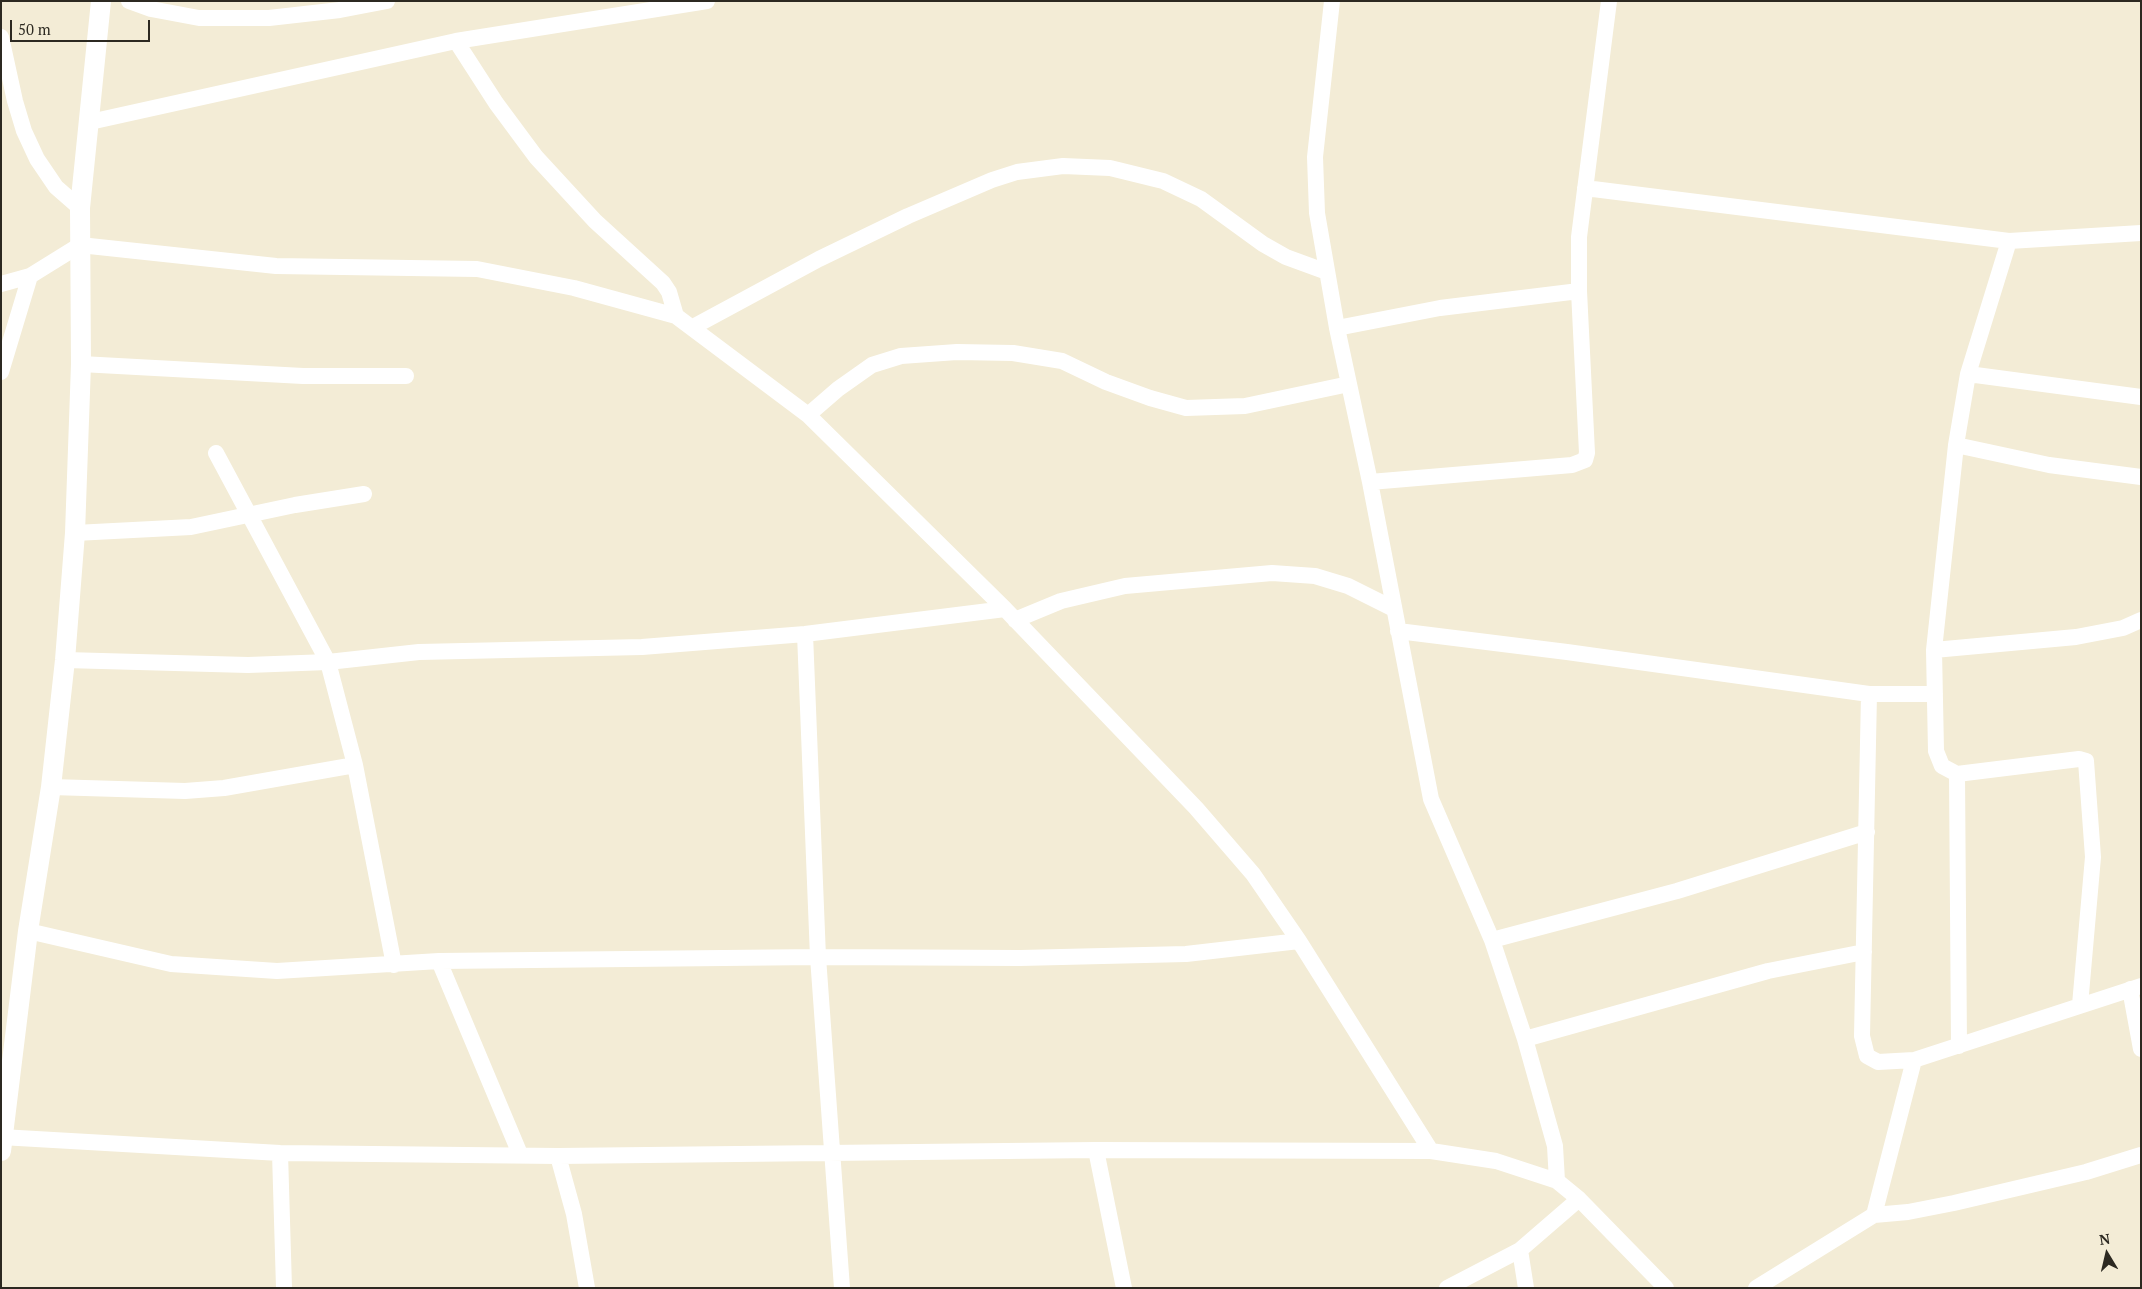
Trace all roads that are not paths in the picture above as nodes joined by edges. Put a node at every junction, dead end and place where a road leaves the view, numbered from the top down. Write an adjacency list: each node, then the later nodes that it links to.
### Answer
1 (101, 1): 9 (street)
2 (129, 1): 3 (street)
3 (387, 1)
4 (706, 1): 8 (street)
5 (1332, 1): 15 (street)
6 (1609, 1): 10 (street)
7 (1, 37): 11 (street)
8 (456, 41): 9 (street); 19 (street)
9 (90, 122): 11 (street)
10 (1585, 188): 13 (street); 18 (street)
11 (80, 208): 14 (street)
12 (2141, 233): 13 (street)
13 (2010, 241): 24 (street)
14 (80, 245): 16 (street); 19 (street); 22 (street)
15 (1327, 272): 20 (street); 21 (street)
16 (30, 276): 17 (street); 23 (street)
17 (1, 284)
18 (1579, 291): 21 (street); 32 (street)
19 (676, 316): 20 (street)
20 (694, 327): 28 (street)
21 (1337, 328): 26 (street)
22 (81, 364): 25 (street); 35 (street)
23 (1, 372)
24 (1968, 374): 27 (street); 29 (street)
25 (406, 376)
26 (1349, 384): 28 (street); 32 (street)
27 (2141, 397)
28 (808, 415): 37 (street)
29 (1956, 445): 31 (street); 41 (street)
30 (216, 453): 34 (street)
31 (2141, 477)
32 (1370, 482): 36 (street)
33 (364, 494): 34 (street)
34 (250, 516): 35 (street); 43 (street)
35 (75, 533): 42 (street)
36 (1394, 609): 37 (street); 39 (street)
37 (1010, 614): 40 (street); 52 (street)
38 (2141, 620): 41 (street)
39 (1398, 631): 44 (street); 51 (street)
40 (805, 634): 43 (street); 54 (street)
41 (1934, 650): 45 (street)
42 (65, 660): 43 (street); 48 (street)
43 (328, 662): 46 (street)
44 (1870, 694): 45 (street); 49 (street)
45 (1935, 694): 47 (street)
46 (355, 765): 48 (street); 56 (street)
47 (1957, 774): 58 (street); 60 (street)
48 (51, 787): 50 (street)
49 (1867, 832): 51 (street); 53 (street)
50 (28, 931): 56 (street); 63 (street)
51 (1492, 940): 59 (street)
52 (1299, 941): 54 (street); 65 (street)
53 (1864, 952): 59 (street); 62 (street)
54 (818, 957): 55 (street); 67 (street)
55 (439, 961): 56 (street); 68 (street)
56 (394, 965)
57 (2136, 988): 58 (street); 61 (street)
58 (2080, 1005): 60 (street)
59 (1525, 1039): 71 (street)
60 (1959, 1046): 62 (street)
61 (2141, 1049)
62 (1914, 1060): 73 (street)
63 (2, 1141): 66 (street)
64 (1096, 1150): 65 (street); 67 (street); 78 (street)
65 (1431, 1151): 71 (street)
66 (280, 1152): 68 (street); 75 (street)
67 (833, 1152): 70 (street); 77 (street)
68 (520, 1154): 70 (street)
69 (2141, 1155): 73 (street)
70 (558, 1156): 76 (street)
71 (1557, 1180): 72 (street)
72 (1579, 1199): 74 (street); 81 (street)
73 (1874, 1215): 82 (street)
74 (1520, 1250): 79 (street); 80 (street)
75 (284, 1288)
76 (587, 1288)
77 (842, 1288)
78 (1124, 1288)
79 (1448, 1288)
80 (1526, 1288)
81 (1666, 1288)
82 (1756, 1288)

